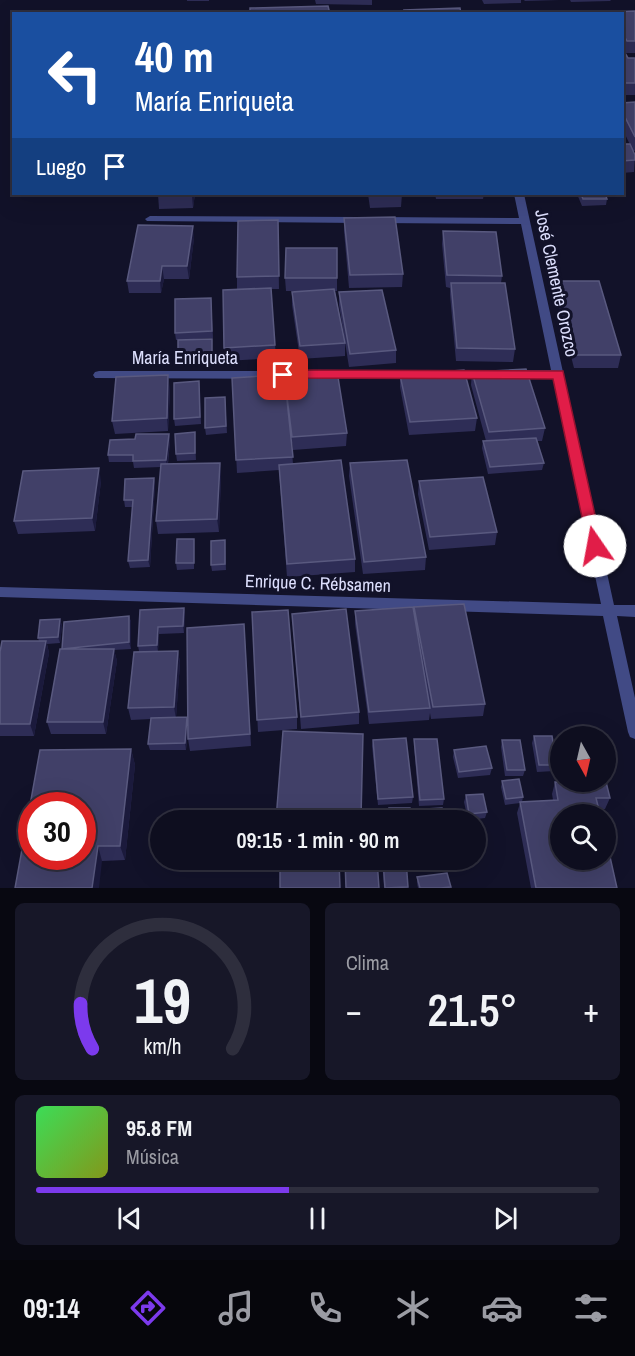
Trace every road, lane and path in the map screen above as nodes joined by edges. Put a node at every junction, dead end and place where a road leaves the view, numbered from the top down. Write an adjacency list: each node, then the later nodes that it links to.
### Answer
1 (519, 195): 3 (street, José Clemente Orozco)
2 (150, 219): 3 (street)
3 (525, 221): 6 (street, José Clemente Orozco)
4 (429, 374): 7 (street, María Enriqueta)
5 (499, 374): 6 (street)
6 (558, 374): 9 (street, José Clemente Orozco)
7 (99, 375)
8 (0, 592): 9 (street, Enrique C. Rébsamen)
9 (609, 610): 10 (street, Enrique C. Rébsamen); 11 (street, José Clemente Orozco)
10 (635, 611)
11 (635, 732)

